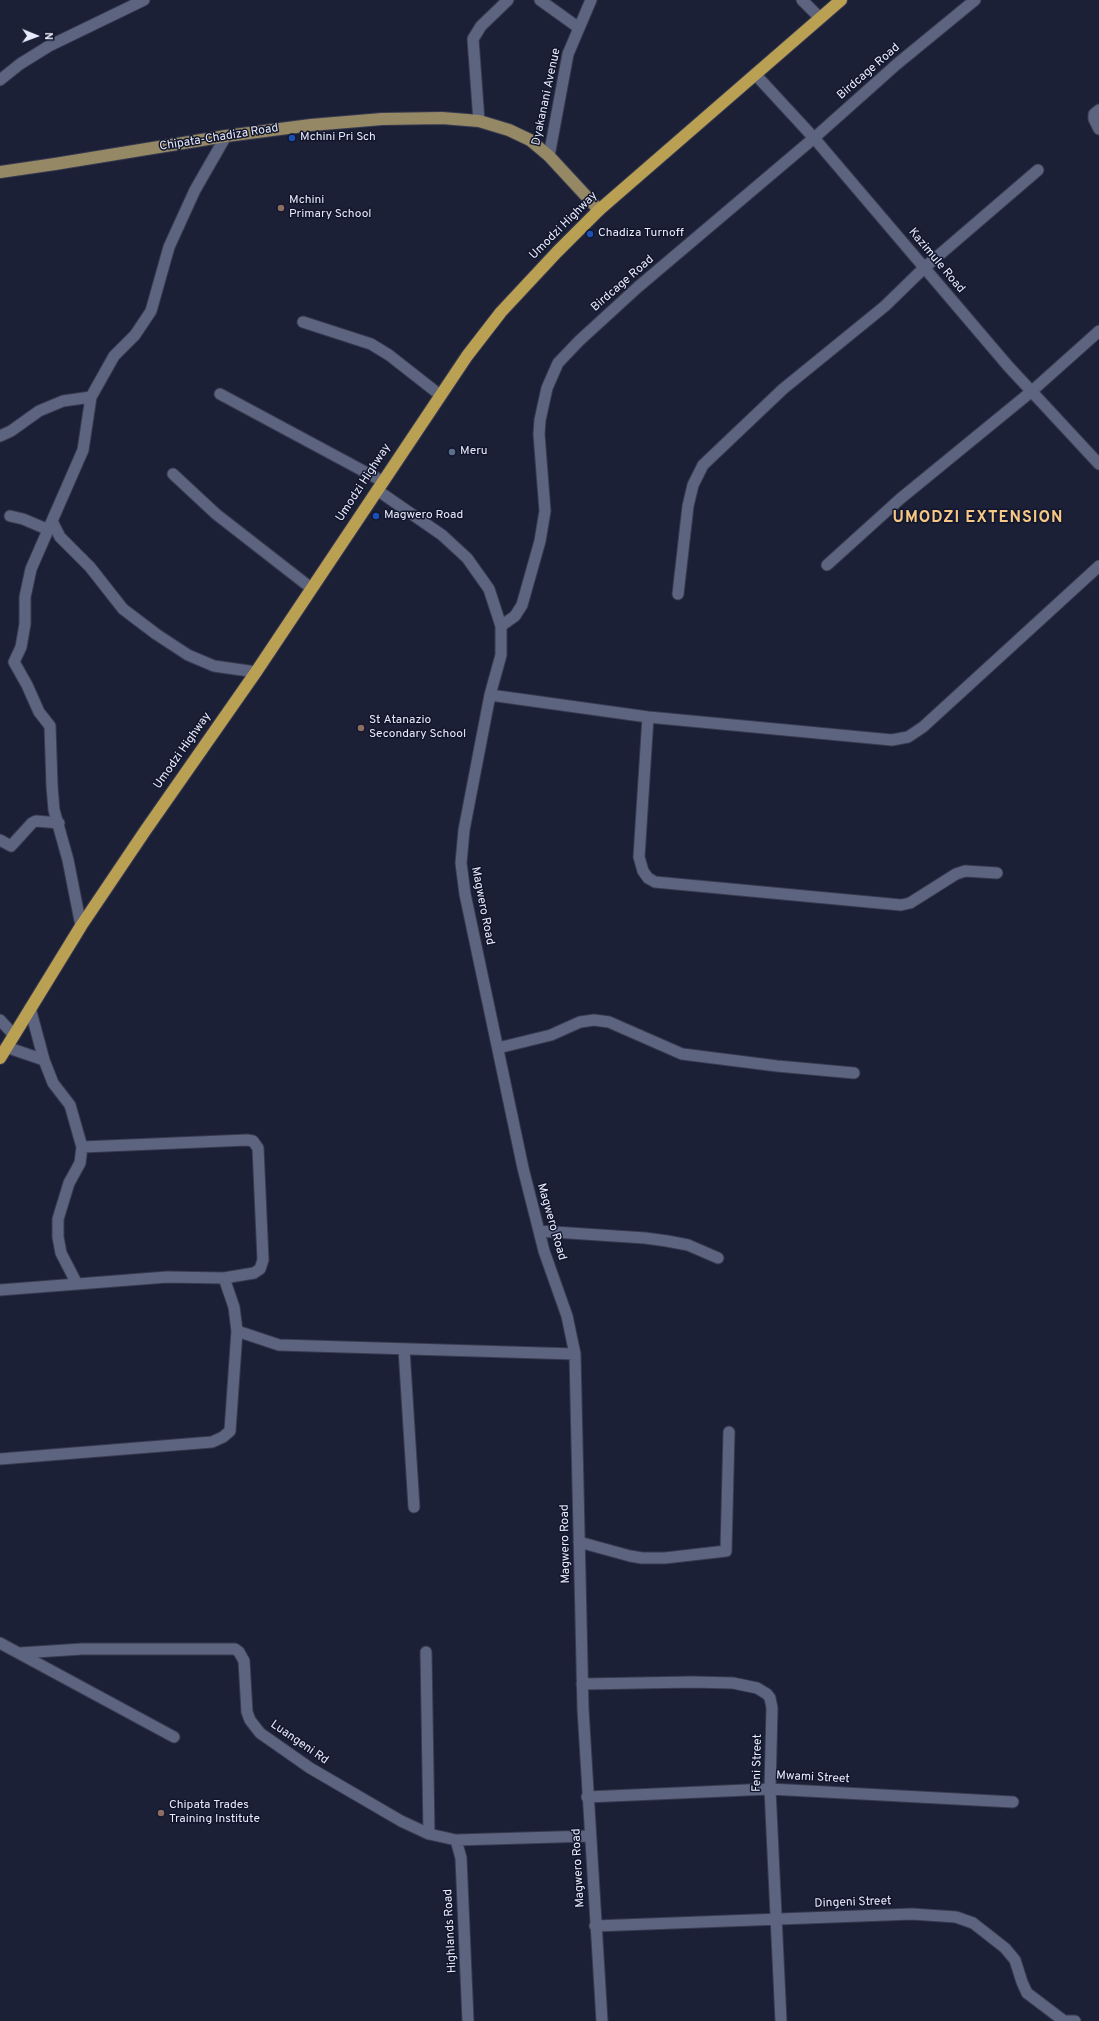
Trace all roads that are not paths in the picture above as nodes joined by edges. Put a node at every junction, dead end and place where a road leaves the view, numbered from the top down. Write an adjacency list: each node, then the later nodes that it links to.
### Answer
1 (144, 0): 11 (street)
2 (508, 0): 13 (street)
3 (540, 0): 9 (street)
4 (591, 0): 9 (street, Dyakanani Avenue)
5 (802, 0): 8 (street)
6 (841, 0): 8 (highway, Umodzi Highway)
7 (975, 0): 16 (street, Birdcage Road)
8 (820, 18): 10 (highway, Umodzi Highway)
9 (579, 28): 17 (street, Dyakanani Avenue)
10 (755, 74): 16 (street, Kazimule Road); 20 (highway, Umodzi Highway)
11 (0, 80)
12 (1099, 110): 14 (street)
13 (479, 121): 15 (main road, Chipata-Chadiza Road); 17 (main road, Chipata-Chadiza Road)
14 (1099, 129)
15 (226, 136): 19 (main road, Chipata-Chadiza Road); 27 (street)
16 (814, 138): 21 (street, Kazimule Road); 38 (street, Birdcage Road)
17 (549, 156): 20 (main road, Chipata-Chadiza Road)
18 (1038, 170): 21 (street)
19 (0, 172)
20 (599, 210): 26 (highway, Umodzi Highway)
21 (924, 268): 24 (street, Kazimule Road); 37 (street)
22 (303, 322): 26 (street)
23 (1099, 331): 24 (street)
24 (1032, 391): 29 (street, Kazimule Road); 34 (street)
25 (220, 394): 31 (street, Magwero Road)
26 (440, 395): 31 (highway, Umodzi Highway)
27 (91, 397): 28 (street); 33 (street)
28 (0, 436)
29 (1099, 464)
30 (173, 474): 36 (street)
31 (380, 485): 36 (highway, Umodzi Highway); 38 (street, Magwero Road)
32 (10, 516): 33 (street)
33 (50, 526): 39 (street); 42 (street)
34 (827, 565)
35 (1099, 566): 41 (street)
36 (311, 588): 39 (highway, Umodzi Highway)
37 (678, 594)
38 (501, 626): 40 (street, Magwero Road)
39 (256, 672): 45 (highway, Umodzi Highway)
40 (490, 695): 41 (street); 49 (street, Magwero Road)
41 (648, 717): 44 (street)
42 (59, 823): 43 (street); 45 (street)
43 (0, 840)
44 (997, 872)
45 (81, 926): 46 (highway, Umodzi Highway)
46 (30, 1008): 48 (highway, Umodzi Highway); 51 (street)
47 (0, 1020): 48 (street)
48 (13, 1034): 50 (highway, Umodzi Highway)
49 (498, 1048): 52 (street); 54 (street, Magwero Road)
50 (3, 1052): 51 (street)
51 (44, 1060): 53 (street)
52 (854, 1073)
53 (82, 1147): 56 (street); 57 (street)
54 (539, 1232): 55 (street); 61 (street, Magwero Road)
55 (718, 1258)
56 (224, 1278): 57 (street); 59 (street)
57 (77, 1284): 58 (street)
58 (0, 1290)
59 (237, 1331): 60 (street); 63 (street)
60 (404, 1349): 61 (street); 64 (street)
61 (575, 1354): 65 (street, Magwero Road)
62 (728, 1432): 65 (street)
63 (0, 1459)
64 (414, 1507)
65 (579, 1542): 69 (street, Magwero Road)
66 (0, 1643): 68 (street)
67 (426, 1652): 74 (street)
68 (20, 1653): 70 (street); 74 (street, Luangeni Rd)
69 (582, 1684): 71 (street, Feni Street); 72 (street, Magwero Road)
70 (174, 1737)
71 (770, 1789): 72 (street, Mwami Street); 73 (street, Mwami Street); 77 (street, Feni Street)
72 (587, 1797): 75 (street, Magwero Road)
73 (1013, 1802)
74 (429, 1834): 76 (street, Luangeni Rd)
75 (590, 1836): 76 (street, Luangeni Rd); 78 (street, Magwero Road)
76 (456, 1840): 79 (street, Highlands Road)
77 (776, 1919): 78 (street, Dingeni Street); 81 (street, Feni Street); 83 (street, Dingeni Street)
78 (595, 1926): 80 (street, Magwero Road)
79 (468, 2021)
80 (602, 2021)
81 (781, 2021)
82 (1060, 2021): 83 (street)
83 (1064, 2021): 84 (street)
84 (1067, 2021): 85 (street)
85 (1075, 2021)

